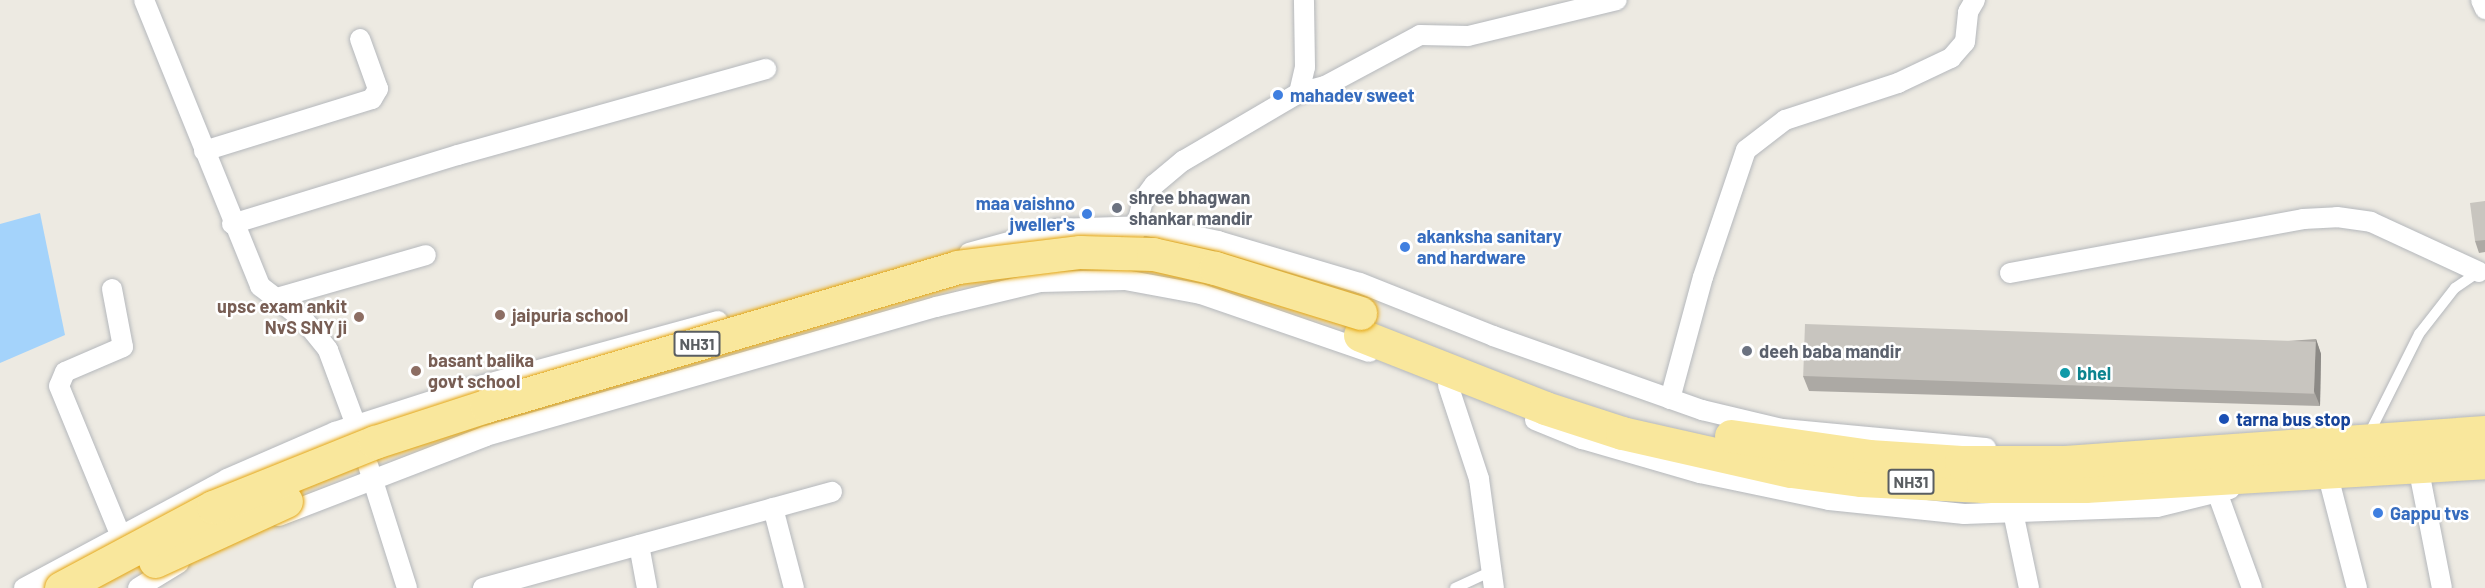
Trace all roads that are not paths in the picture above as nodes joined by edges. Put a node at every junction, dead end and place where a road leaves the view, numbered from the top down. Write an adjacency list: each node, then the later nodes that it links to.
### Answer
1 (144, 0): 10 (street)
2 (1304, 0): 9 (street)
3 (1617, 0): 9 (street)
4 (1975, 0): 21 (street)
5 (2481, 0): 6 (street)
6 (2485, 9)
7 (360, 39): 10 (street)
8 (766, 69): 11 (street)
9 (1299, 93): 12 (street)
10 (204, 151): 11 (street)
11 (232, 224): 18 (street)
12 (1136, 226): 16 (street); 21 (street); 22 (street)
13 (426, 255): 18 (street)
14 (2482, 271): 15 (street); 24 (lane)
15 (2010, 273)
16 (1125, 279): 20 (street); 29 (street)
17 (112, 289): 34 (street)
18 (273, 299): 22 (street)
19 (1360, 324): 25 (highway, NH31); 38 (highway, NH31, bridge); 39 (highway, NH31, bridge)
20 (1448, 386): 33 (street); 36 (street)
21 (1670, 399): 25 (street)
22 (357, 425): 29 (street); 34 (street)
23 (2485, 432): 24 (highway, NH31)
24 (2366, 440): 25 (highway, NH31)
25 (2291, 460): 28 (highway, NH31); 31 (street)
26 (2485, 462): 27 (highway, NH31)
27 (2418, 466): 28 (highway, NH31); 49 (street)
28 (2327, 472): 48 (street)
29 (372, 477): 40 (street); 41 (street)
30 (832, 492): 32 (street)
31 (2217, 492): 33 (street); 47 (street)
32 (773, 508): 35 (street); 44 (street)
33 (2013, 512): 46 (street)
34 (120, 534): 37 (street)
35 (639, 545): 42 (street); 43 (street)
36 (1493, 580): 45 (lane)
37 (24, 588)
38 (61, 588)
39 (103, 588)
40 (138, 588)
41 (407, 588)
42 (483, 588)
43 (646, 588)
44 (794, 588)
45 (1455, 588)
46 (2029, 588)
47 (2252, 588)
48 (2356, 588)
49 (2442, 588)

